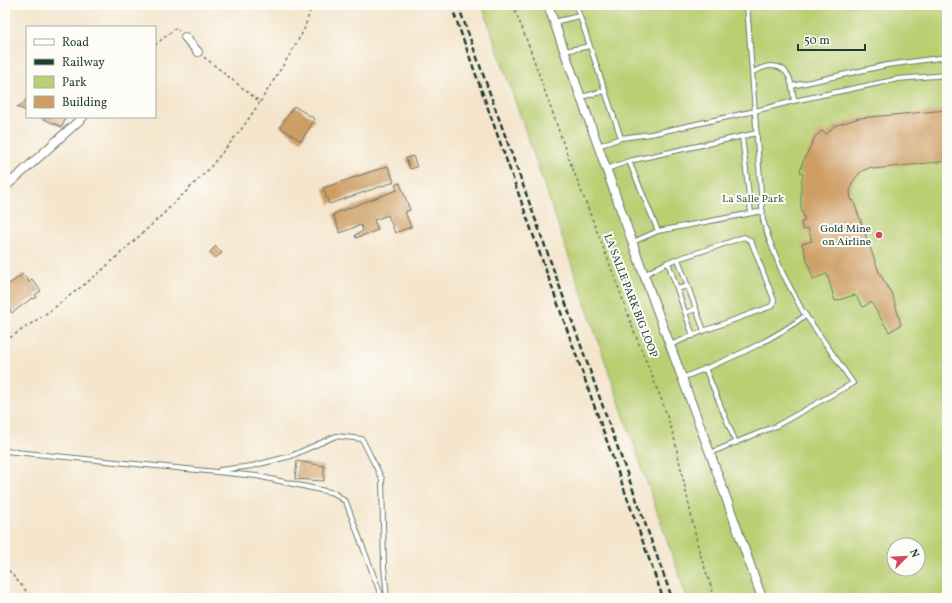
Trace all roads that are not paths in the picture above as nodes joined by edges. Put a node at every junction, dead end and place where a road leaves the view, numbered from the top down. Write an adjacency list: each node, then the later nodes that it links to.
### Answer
1 (548, 5): 5 (street)
2 (576, 5): 4 (lane)
3 (747, 5): 11 (lane)
4 (580, 16): 5 (lane); 7 (lane)
5 (554, 22): 8 (street)
6 (184, 37): 9 (street)
7 (590, 46): 8 (lane); 14 (lane)
8 (565, 51): 15 (street)
9 (198, 52)
10 (947, 57): 13 (lane)
11 (752, 72): 13 (lane); 17 (lane)
12 (947, 75): 16 (lane)
13 (792, 86): 16 (lane)
14 (605, 90): 15 (lane); 21 (lane)
15 (581, 97): 22 (street)
16 (794, 101): 17 (lane)
17 (755, 111): 19 (lane); 21 (lane)
18 (82, 118): 25 (street)
19 (757, 133): 20 (lane); 26 (lane)
20 (742, 136): 23 (lane); 27 (lane)
21 (621, 138): 22 (lane)
22 (598, 146): 24 (street)
23 (629, 161): 24 (lane); 28 (lane)
24 (606, 169): 29 (street)
25 (5, 187)
26 (763, 211): 27 (lane); 37 (lane)
27 (751, 213): 28 (lane)
28 (658, 231): 29 (lane)
29 (632, 242): 32 (street)
30 (678, 259): 31 (lane); 33 (lane); 38 (lane)
31 (668, 262): 32 (lane); 34 (lane)
32 (644, 275): 40 (street)
33 (688, 286): 34 (lane); 35 (lane)
34 (677, 289): 36 (lane)
35 (696, 309): 36 (lane); 38 (lane)
36 (685, 313): 39 (lane)
37 (806, 315): 41 (lane); 43 (lane)
38 (704, 331): 39 (lane)
39 (693, 336): 40 (lane)
40 (670, 345): 42 (street)
41 (705, 368): 42 (lane); 43 (lane)
42 (682, 378): 45 (street)
43 (736, 443): 45 (lane)
44 (5, 451): 46 (lane)
45 (710, 453): 49 (street)
46 (214, 471): 47 (lane); 48 (lane)
47 (382, 598)
48 (387, 598)
49 (762, 598)

